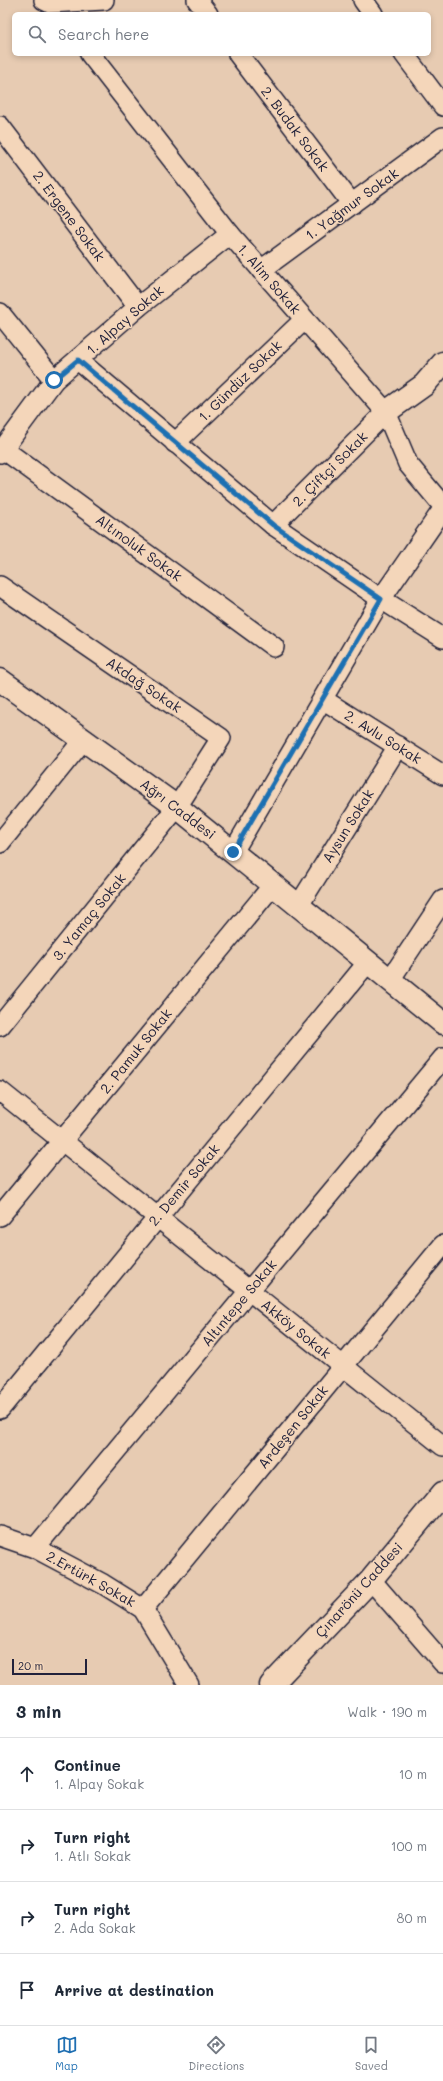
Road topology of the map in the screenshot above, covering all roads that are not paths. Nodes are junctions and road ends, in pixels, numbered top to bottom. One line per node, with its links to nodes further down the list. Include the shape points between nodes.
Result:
1 (104, 0): 4 (street)
2 (197, 0): 5 (street)
3 (363, 0): 6 (street)
4 (51, 6)
5 (206, 12)
6 (372, 12)
7 (92, 56): 14 (street, 1. Alim Sokak)
8 (240, 56): 13 (street, 2. Budak Sokak)
9 (406, 56): 10 (street)
10 (443, 106)
11 (0, 126): 16 (street, 2. Ergene Sokak)
12 (443, 138): 13 (street, 1. Yağmur Sokak)
13 (352, 204): 15 (street, 1. Yağmur Sokak)
14 (230, 234): 15 (street, 1. Alim Sokak); 16 (street, 1. Alpay Sokak)
15 (261, 270): 18 (street, 1. Alim Sokak)
16 (138, 307): 19 (street, 1. Alpay Sokak)
17 (0, 313): 21 (street)
18 (304, 320): 22 (street, 1. Alim Sokak); 23 (street, 1. Gündüz Sokak)
19 (78, 360): 21 (street, 1. Alpay Sokak); 23 (street)
20 (443, 363): 22 (street, via 424,385)
21 (54, 380): 24 (street, 1. Alpay Sokak)
22 (386, 412): 25 (street, 1. Alim Sokak, via 408,464); 27 (street, 2. Çiftçi Sokak)
23 (175, 443): 27 (street)
24 (2, 451): 31 (street, Altınoluk Sokak)
25 (443, 506)
26 (443, 509): 29 (street)
27 (273, 525): 29 (street)
28 (0, 586): 37 (street, Akdağ Sokak, via 221,738)
29 (381, 599): 30 (street); 33 (street)
30 (443, 638)
31 (274, 648)
32 (0, 680): 34 (street, Ağrı Caddesi)
33 (324, 700): 35 (street, 2. Avlu Sokak); 39 (street)
34 (84, 739): 37 (street, Ağrı Caddesi); 38 (street)
35 (398, 746): 36 (street, 2. Avlu Sokak); 42 (street, Aysun Sokak)
36 (443, 775)
37 (177, 807): 39 (street, Ağrı Caddesi); 46 (street, 3. Yamaç Sokak)
38 (0, 843)
39 (233, 852): 40 (street, Ağrı Caddesi)
40 (273, 885): 42 (street, Ağrı Caddesi); 49 (street, 2. Pamuk Sokak)
41 (443, 900): 44 (street)
42 (299, 905): 43 (street, Ağrı Caddesi)
43 (368, 962): 44 (street, Ağrı Caddesi); 51 (street, 2. Demir Sokak)
44 (390, 980): 45 (street, Ağrı Caddesi)
45 (443, 1023)
46 (0, 1026)
47 (443, 1058): 53 (street, Altıntepe Sokak)
48 (0, 1091): 49 (street, Akköy Sokak)
49 (62, 1141): 50 (street, 2. Pamuk Sokak); 51 (street, Akköy Sokak)
50 (0, 1216)
51 (158, 1217): 53 (street, Akköy Sokak); 55 (street, 2. Demir Sokak)
52 (443, 1245): 54 (street, Ardeşen Sokak)
53 (249, 1291): 54 (street, Akköy Sokak); 59 (street, Altıntepe Sokak)
54 (343, 1366): 56 (street, Akköy Sokak); 61 (street, Ardeşen Sokak)
55 (0, 1408)
56 (443, 1446)
57 (443, 1493): 60 (street, Çınarönü Caddesi)
58 (0, 1536): 59 (street, 2.Ertürk Sokak)
59 (35, 1548): 61 (street, 2.Ertürk Sokak)
60 (372, 1580): 62 (street); 64 (street, Çınarönü Caddesi)
61 (143, 1609): 63 (street, 2.Ertürk Sokak)
62 (443, 1663)
63 (189, 1685)
64 (271, 1685)

